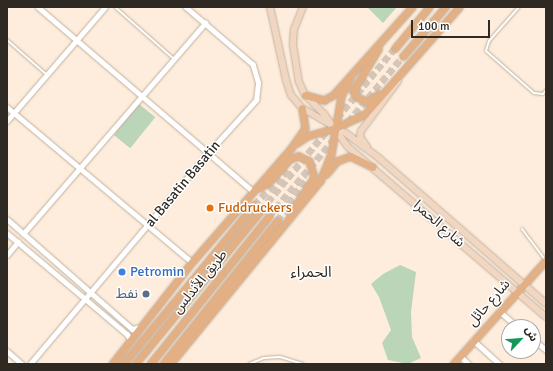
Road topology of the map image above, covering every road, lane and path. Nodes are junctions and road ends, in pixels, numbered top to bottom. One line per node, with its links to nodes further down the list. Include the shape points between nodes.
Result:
1 (38, 7): 13 (street)
2 (105, 7): 13 (street)
3 (115, 7): 18 (lane)
4 (184, 7): 12 (street, al Basatin Basatin)
5 (270, 7): 26 (main road, شارع الحمرا, via 286,80 291,94)
6 (303, 7): 23 (main road, شارع الحمرا, via 294,29 293,44 299,82)
7 (412, 7): 15 (main road)
8 (429, 7): 16 (main road)
9 (445, 7): 17 (main road)
10 (459, 7): 19 (main road)
11 (519, 7): 22 (lane, via 489,41 486,51 534,93 543,94)
12 (205, 23): 18 (street); 31 (street, al Basatin Basatin, via 253,65 258,83 256,100)
13 (76, 39): 20 (street); 24 (street)
14 (7, 40): 20 (lane)
15 (382, 42): 19 (main road, via 373,60 355,84 353,91 361,100 368,102 375,98 393,78); 21 (main road)
16 (395, 48)
17 (403, 56)
18 (174, 59): 24 (street)
19 (415, 60): 29 (main road, via 365,114); 32 (main road, via 361,130 363,142)
20 (46, 74): 27 (street)
21 (350, 78): 23 (main road, via 334,96 324,100); 29 (main road, via 341,96)
22 (546, 90)
23 (305, 95): 29 (main road, شارع الحمرا)
24 (142, 96): 31 (street); 34 (street)
25 (7, 108): 27 (street)
26 (302, 108): 29 (main road, شارع الحمرا); 30 (main road, via 304,128)
27 (13, 113): 28 (street); 34 (street)
28 (7, 121)
29 (334, 128): 30 (main road, via 306,136); 32 (main road, شارع الحمرا, via 347,134); 33 (main road, شارع الحمرا, via 347,146); 35 (main road, via 327,166)
30 (291, 148): 36 (main road)
31 (208, 153): 36 (street); 42 (street, al Basatin Basatin)
32 (380, 159): 51 (main road, شارع الحمرا)
33 (373, 167): 35 (main road, via 357,157 344,157); 51 (main road, شارع الحمرا)
34 (80, 169): 42 (street); 46 (street)
35 (320, 181): 44 (main road)
36 (253, 191): 44 (main road, via 269,182 290,159 298,156 309,161 314,177); 50 (main road)
37 (254, 205): 66 (main road)
38 (261, 210): 67 (main road, طريق الأندلس)
39 (269, 216): 68 (main road, طريق الأندلس)
40 (7, 219): 46 (street)
41 (277, 221): 69 (main road)
42 (147, 226): 50 (street); 52 (street, al Basatin Basatin)
43 (522, 229): 49 (lane)
44 (281, 232): 70 (main road)
45 (7, 233): 47 (street)
46 (24, 234): 52 (street)
47 (18, 242): 48 (street); 53 (street)
48 (7, 255)
49 (546, 261): 51 (main road, شارع حائل)
50 (192, 262): 58 (main road)
51 (520, 287): 54 (main road, شارع الحمرا); 55 (main road, شارع حائل); 56 (main road, شارع الحمرا)
52 (92, 292): 53 (street, al Basatin Basatin); 58 (street, via 132,329)
53 (86, 299): 59 (street); 64 (street, al Basatin Basatin)
54 (546, 304)
55 (499, 311): 57 (street); 60 (main road, شارع حائل)
56 (546, 317)
57 (508, 319)
58 (141, 327): 59 (main road)
59 (131, 340): 65 (main road)
60 (473, 340): 62 (main road, شارع حائل); 75 (street)
61 (7, 351): 63 (street)
62 (460, 356): 73 (main road, شارع حائل); 74 (street)
63 (22, 364)
64 (30, 364)
65 (112, 364)
66 (123, 364)
67 (135, 364)
68 (150, 364)
69 (162, 364)
70 (170, 364)
71 (249, 364): 72 (lane, via 264,358 280,357)
72 (303, 364)
73 (453, 364)
74 (469, 364)
75 (500, 364)

